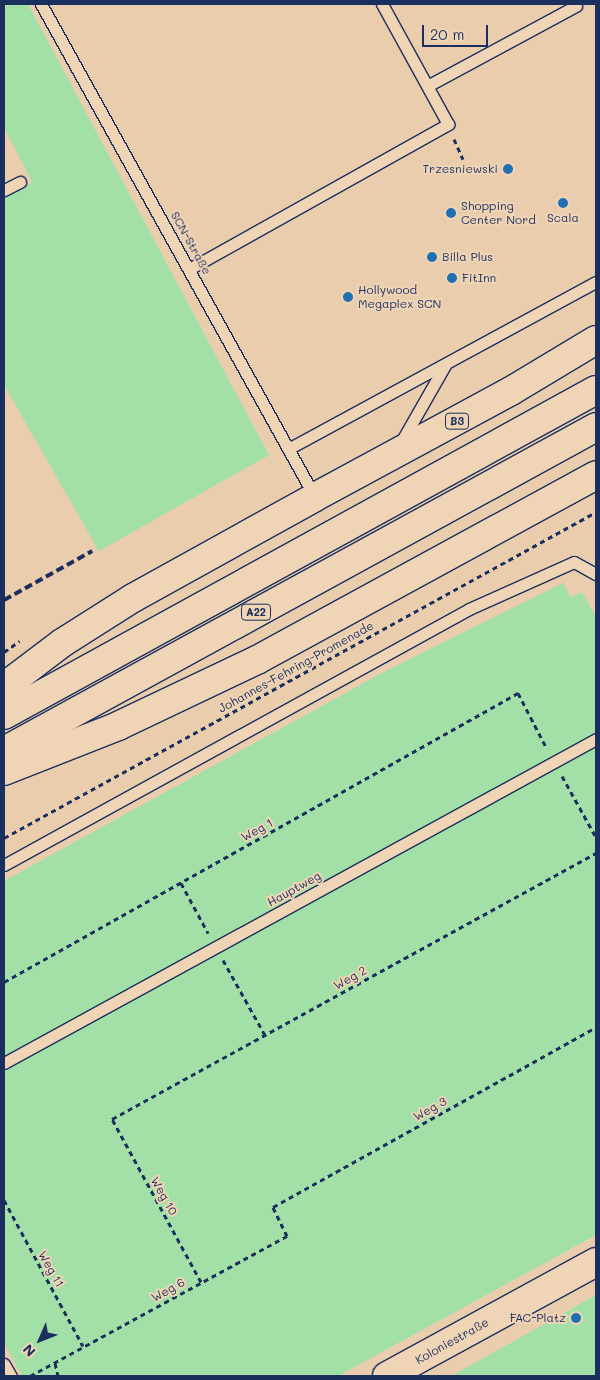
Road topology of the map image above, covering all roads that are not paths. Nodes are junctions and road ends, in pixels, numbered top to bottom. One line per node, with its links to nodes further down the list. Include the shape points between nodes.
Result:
1 (41, 4): 7 (lane, SCN-Straße)
2 (382, 4): 4 (lane)
3 (576, 6): 4 (lane)
4 (429, 85): 7 (lane, via 448,124)
5 (20, 182): 6 (lane)
6 (4, 190)
7 (189, 269): 13 (lane, SCN-Straße)
8 (596, 282): 10 (lane)
9 (596, 340): 14 (main road, B3, via 511,392)
10 (445, 365): 13 (lane); 14 (lane)
11 (596, 390): 19 (main road, A22)
12 (596, 427): 21 (main road, A22)
13 (288, 449): 16 (lane, SCN-Straße)
14 (394, 455): 16 (main road, B3)
15 (596, 475): 22 (main road, via 257,660 118,726)
16 (315, 498): 18 (main road, via 133,598 62,643)
17 (596, 574): 23 (lane, via 574,562 469,609)
18 (4, 687)
19 (4, 715)
20 (596, 739): 24 (lane, Hauptweg)
21 (4, 751)
22 (4, 771)
23 (4, 865)
24 (4, 1062)
25 (596, 1262): 28 (main road, Koloniestraße)
26 (4, 1364): 27 (lane)
27 (11, 1376)
28 (387, 1376)

